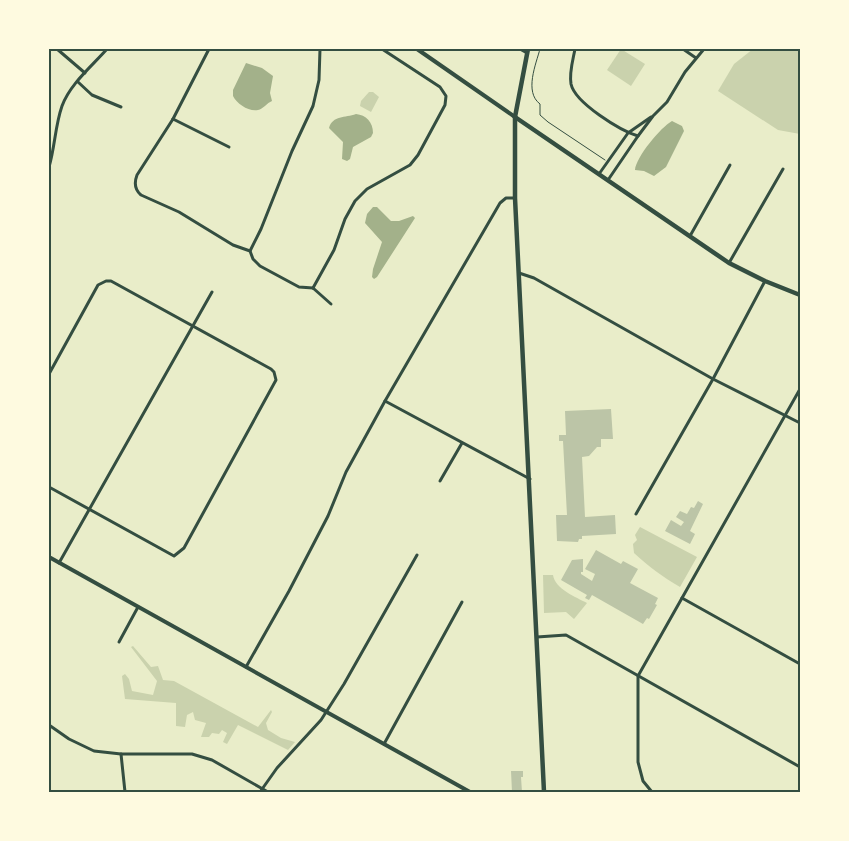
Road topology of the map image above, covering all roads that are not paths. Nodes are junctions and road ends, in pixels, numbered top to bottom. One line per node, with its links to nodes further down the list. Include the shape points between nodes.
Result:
1 (57, 49): 13 (street)
2 (107, 49): 13 (street)
3 (208, 49): 18 (street)
4 (320, 49): 31 (street, via 320,80 313,106)
5 (382, 49): 35 (street, via 440,87 446,99 444,108 410,165 367,189 355,201)
6 (417, 49): 17 (street)
7 (520, 49): 11 (street)
8 (575, 49): 19 (street, via 570,77 577,95)
9 (683, 49): 12 (street)
10 (704, 49): 12 (street)
11 (527, 51): 17 (main road)
12 (696, 58): 16 (street, via 673,94)
13 (85, 74): 14 (street)
14 (78, 82): 15 (street, via 92,95); 22 (street, via 62,106)
15 (120, 107)
16 (653, 116): 19 (street); 20 (street)
17 (515, 117): 27 (main road); 29 (main road)
18 (173, 119): 23 (street); 31 (street, via 137,175 137,191 233,245)
19 (628, 133): 20 (street); 27 (street)
20 (638, 136): 28 (street)
21 (49, 138): 22 (street)
22 (54, 139): 25 (street)
23 (229, 147)
24 (730, 164): 30 (street)
25 (49, 166)
26 (783, 169): 32 (street)
27 (599, 174): 28 (main road)
28 (608, 180): 30 (main road)
29 (515, 198): 33 (main road); 43 (street, via 506,198 500,203)
30 (690, 236): 32 (main road)
31 (250, 251): 35 (street, via 260,266 299,287)
32 (729, 263): 34 (main road)
33 (519, 273): 41 (street, via 534,278); 47 (main road)
34 (765, 281): 37 (main road); 41 (street)
35 (313, 288): 38 (street)
36 (212, 292): 39 (street)
37 (800, 295)
38 (330, 304)
39 (192, 326): 40 (street, via 106,281 98,285); 50 (street); 50 (street, via 271,369 276,383 184,548 174,556)
40 (49, 374)
41 (713, 379): 44 (street); 51 (street)
42 (800, 388): 44 (street)
43 (384, 401): 46 (street); 61 (street, via 346,472 328,516)
44 (786, 415): 45 (street); 55 (street)
45 (800, 423)
46 (462, 443): 47 (street); 48 (street)
47 (530, 480): 58 (main road)
48 (440, 481)
49 (49, 487): 50 (street)
50 (88, 509): 54 (street)
51 (636, 514)
52 (417, 555): 63 (street)
53 (49, 557): 54 (street)
54 (59, 562): 57 (street)
55 (682, 598): 60 (street); 62 (street)
56 (462, 602): 65 (street)
57 (138, 607): 59 (street); 61 (street)
58 (537, 637): 62 (street, via 566,636); 72 (main road)
59 (119, 642)
60 (800, 664)
61 (246, 667): 63 (street)
62 (638, 676): 67 (street); 73 (street, via 638,762 643,782)
63 (326, 712): 65 (street); 68 (street)
64 (49, 725): 66 (street, via 94,751)
65 (384, 744): 71 (street)
66 (121, 754): 68 (street, via 192,754 212,760); 69 (street)
67 (800, 767)
68 (261, 791): 70 (street)
69 (125, 792)
70 (268, 792)
71 (470, 792)
72 (544, 792)
73 (652, 792)

